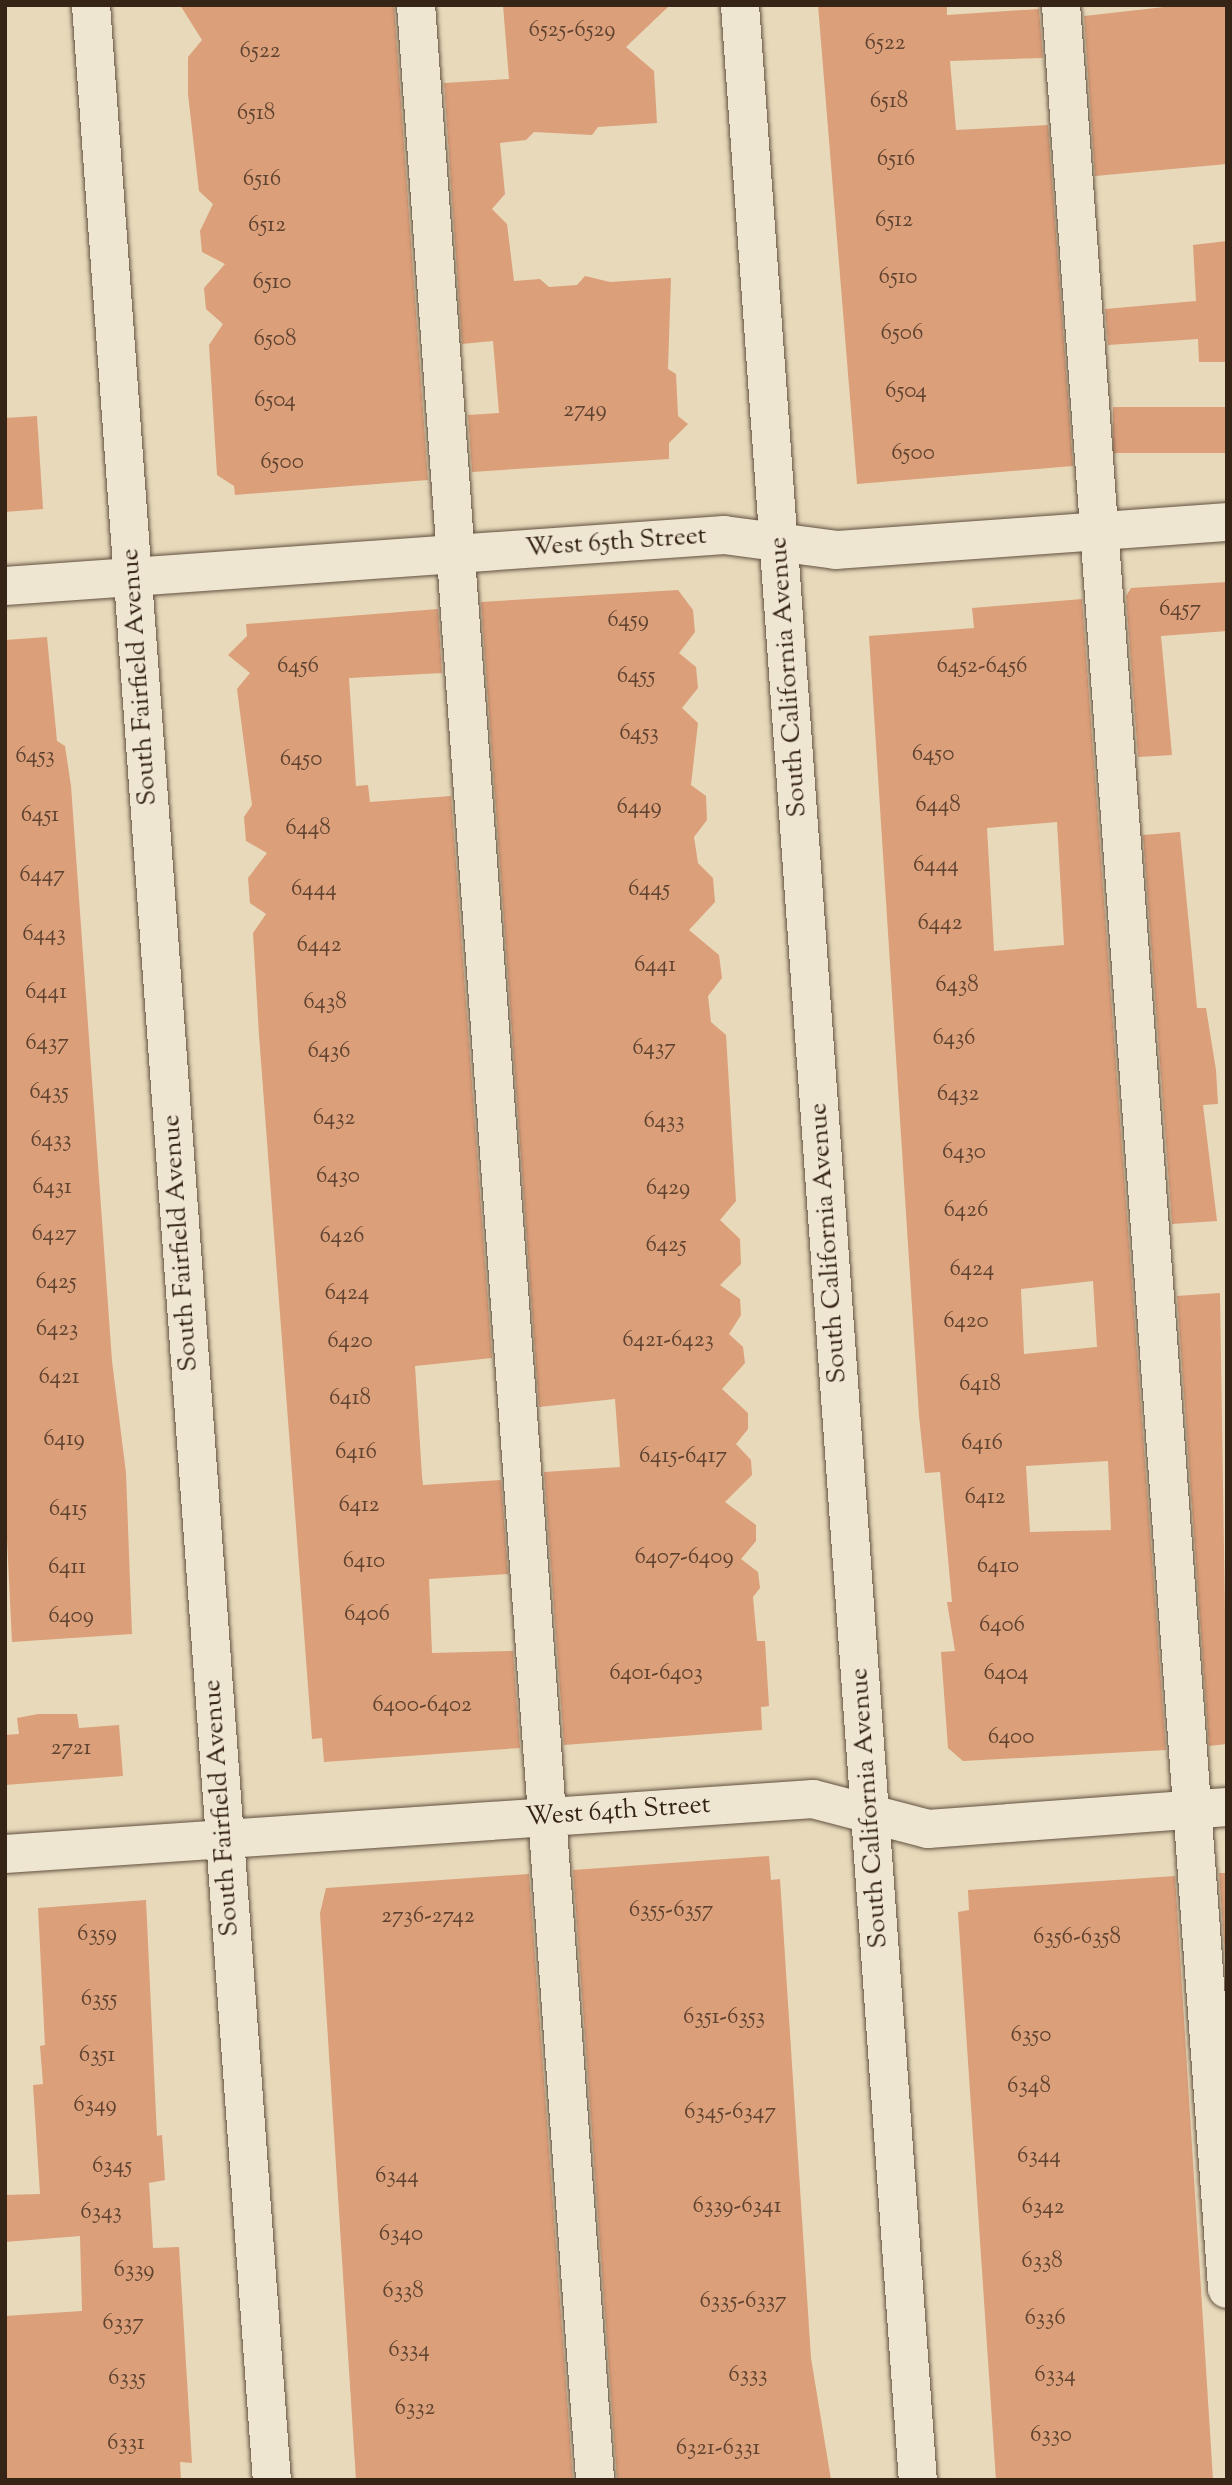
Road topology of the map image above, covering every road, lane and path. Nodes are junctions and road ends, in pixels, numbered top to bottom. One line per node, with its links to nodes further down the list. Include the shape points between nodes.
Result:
1 (91, 5): 9 (street, South Fairfield Avenue)
2 (416, 5): 8 (street)
3 (740, 5): 7 (street, South California Avenue)
4 (1061, 5): 6 (street)
5 (1227, 522): 6 (street, West 65th Street)
6 (1100, 531): 7 (street, West 65th Street, via 836,550); 11 (street)
7 (779, 542): 8 (street, West 65th Street, via 724,535); 12 (street, South California Avenue)
8 (456, 555): 9 (street, West 65th Street); 13 (street)
9 (132, 577): 10 (street, West 65th Street); 14 (street, South Fairfield Avenue)
10 (5, 586)
11 (1210, 1809): 12 (street, West 64th Street, via 928,1829); 16 (street)
12 (870, 1813): 13 (street, West 64th Street, via 813,1799); 19 (street, South California Avenue)
13 (547, 1817): 14 (street, West 64th Street); 18 (street)
14 (225, 1839): 15 (street, West 64th Street); 17 (street, South Fairfield Avenue)
15 (5, 1854)
16 (1227, 2289)
17 (272, 2480)
18 (595, 2480)
19 (918, 2480)

